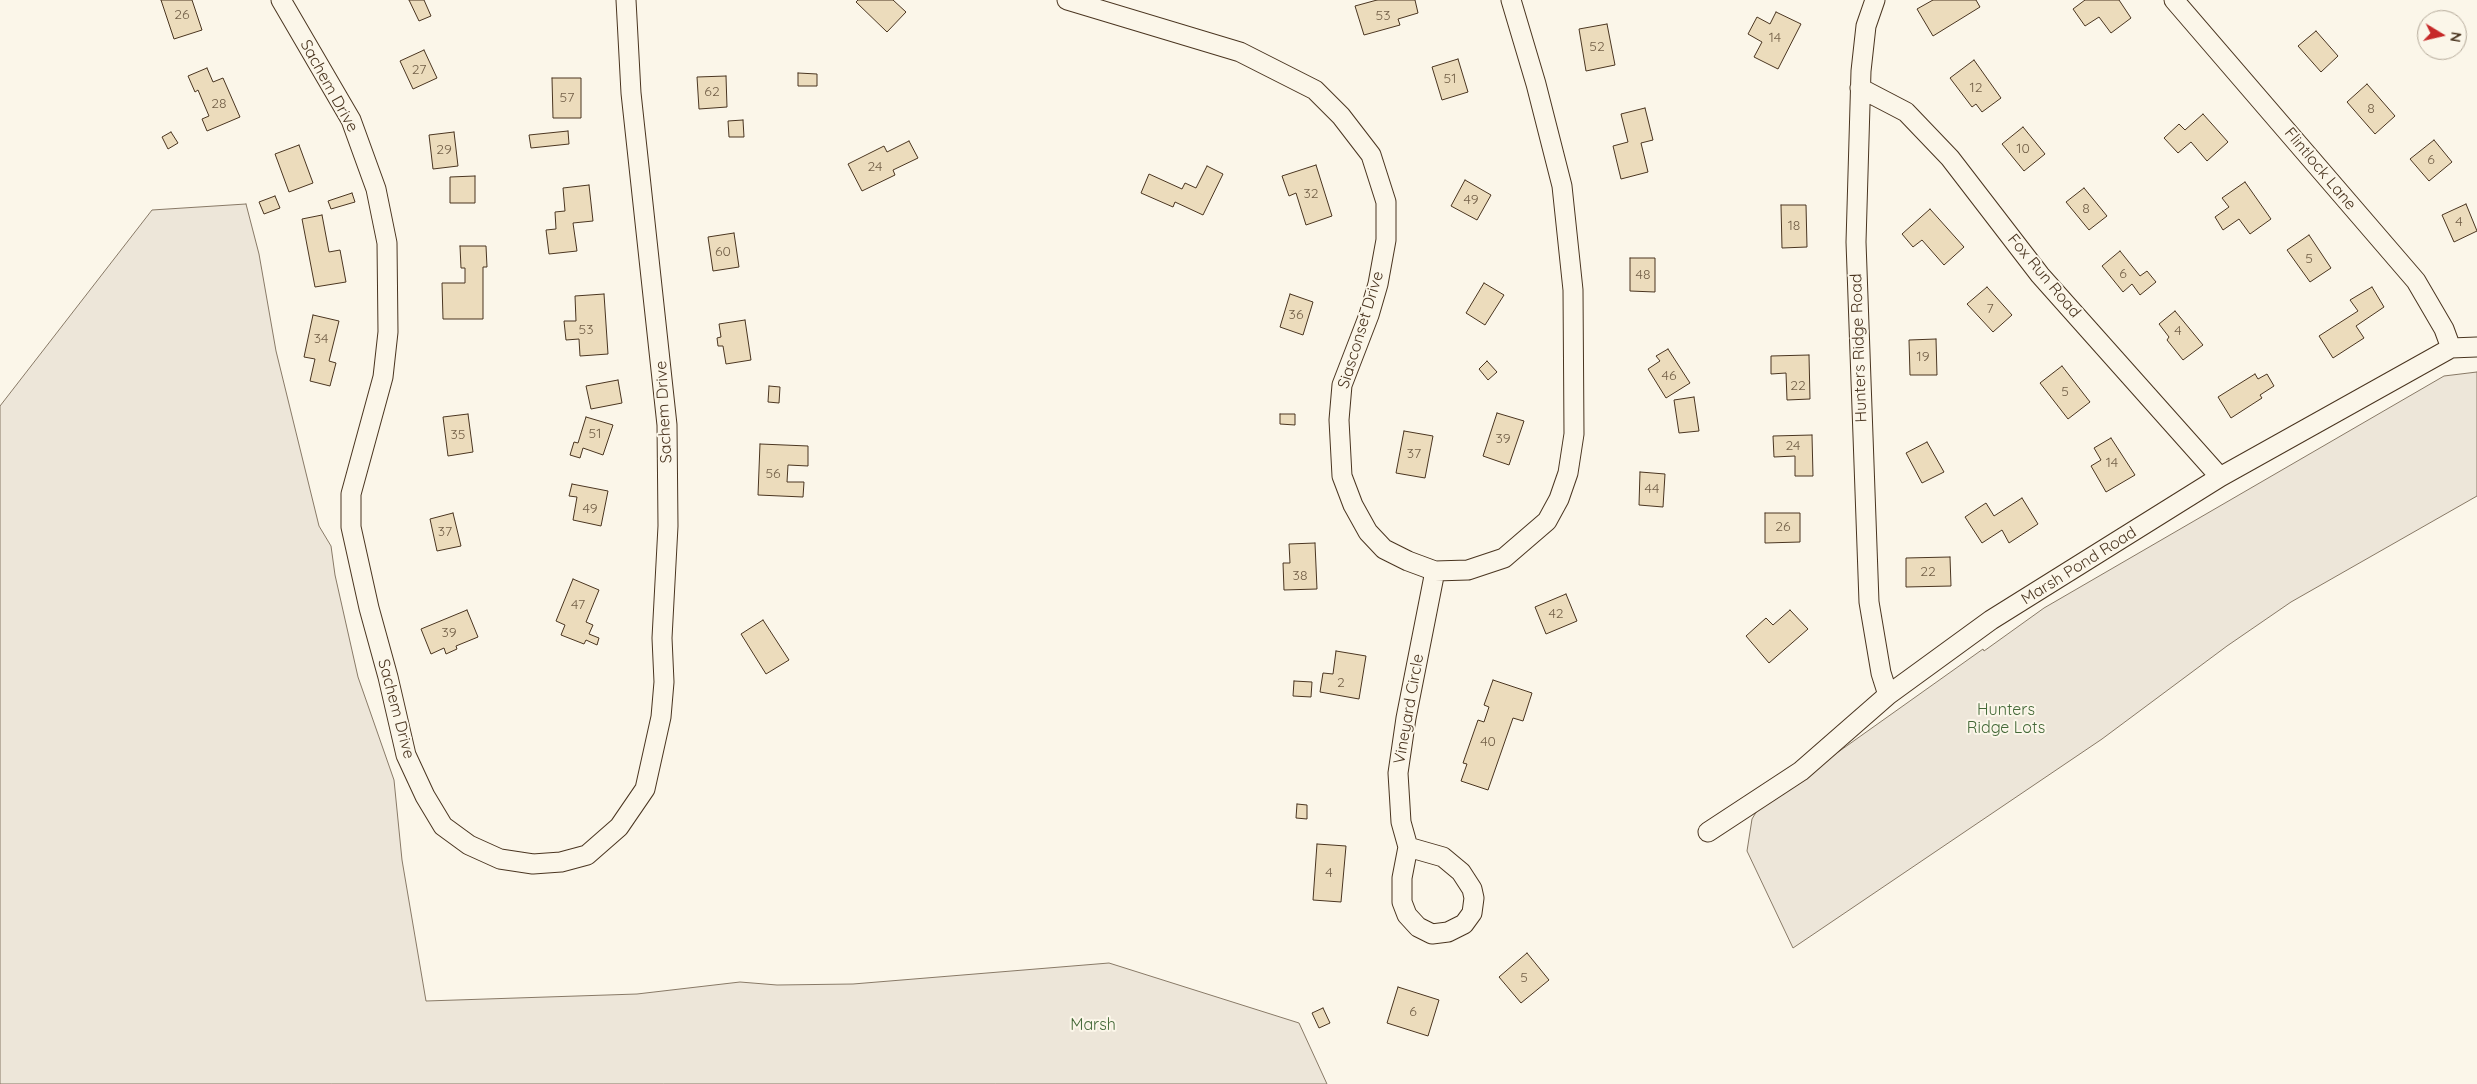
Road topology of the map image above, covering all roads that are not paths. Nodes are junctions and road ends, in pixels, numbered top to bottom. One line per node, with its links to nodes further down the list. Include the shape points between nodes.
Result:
1 (281, 0): 2 (street, Sachem Drive, via 351,120 376,189 388,243 388,332 383,377 351,494 351,527 406,755 443,826 469,845 500,859 533,864 561,862 588,855 619,828 646,789 664,682 662,638 668,526 667,426 631,93)
2 (626, 0)
3 (1067, 0): 11 (street, Siasconset Drive, via 1240,52 1315,90 1341,116 1371,156 1386,202 1386,240 1372,308 1342,385 1339,420 1342,476 1353,506 1368,532 1384,549)
4 (1511, 0): 11 (street, Siasconset Drive, via 1562,186 1573,290 1574,434 1568,473 1547,521 1504,558 1468,570)
5 (1875, 0): 7 (street, Hunters Ridge Road, via 1866,26)
6 (2174, 0): 9 (street, Flintlock Lane, via 2416,281 2444,329)
7 (1860, 88): 10 (street, Fox Run Road, via 1906,112 1950,158 2040,274); 12 (street, Hunters Ridge Road, via 1856,242 1868,602 1880,673)
8 (2477, 347): 9 (street, Marsh Pond Road)
9 (2451, 348): 10 (street, Marsh Pond Road)
10 (2220, 477): 12 (street, Marsh Pond Road, via 1991,620)
11 (1435, 571): 14 (street, Vineyard Circle, via 1398,773 1401,822)
12 (1888, 695): 13 (street, Marsh Pond Road, via 1801,771)
13 (1708, 832)
14 (1408, 847): 14 (street, Vineyard Circle, via 1443,857 1462,872 1474,898 1472,913 1464,924 1448,932 1432,934 1418,927 1407,915 1402,902 1402,878)

